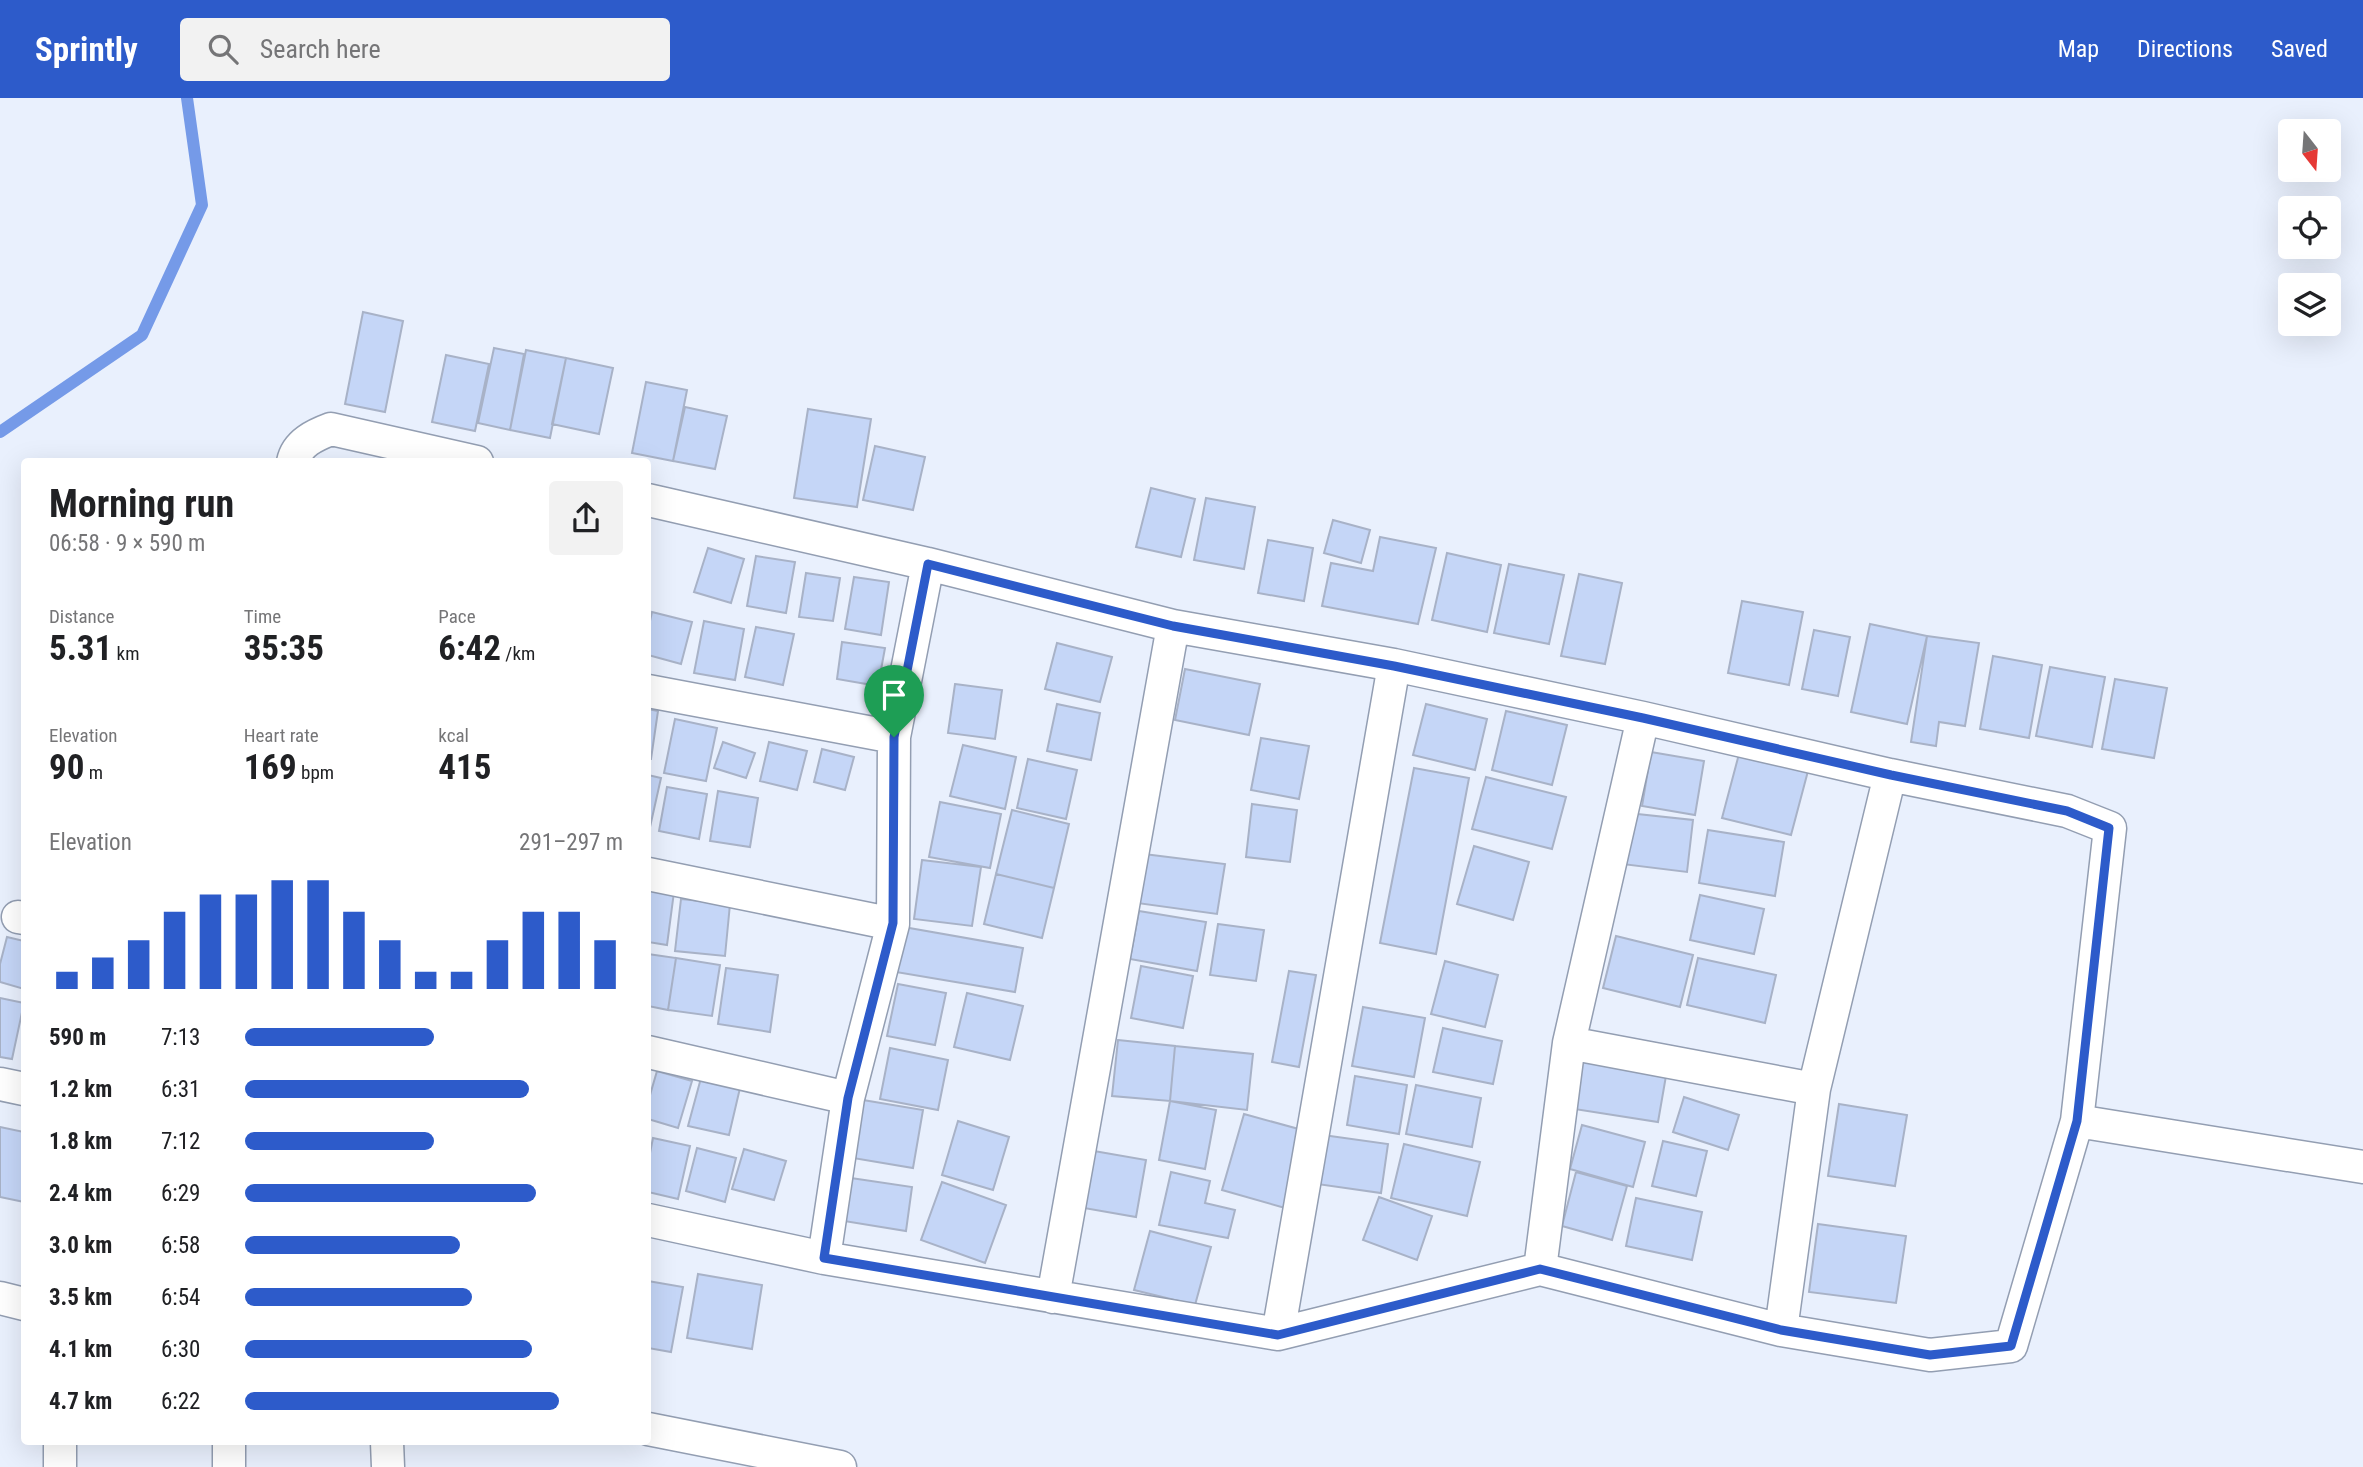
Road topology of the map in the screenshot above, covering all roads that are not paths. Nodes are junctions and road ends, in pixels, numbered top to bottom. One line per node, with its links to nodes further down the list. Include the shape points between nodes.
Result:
1 (294, 458): 2 (street, via 310,438 331,429)
2 (459, 458)
3 (651, 501): 4 (street)
4 (928, 564): 5 (street); 9 (street)
5 (1173, 626): 6 (street); 24 (street)
6 (1394, 666): 8 (street); 28 (street)
7 (651, 692): 9 (street)
8 (1643, 718): 10 (street); 13 (street)
9 (894, 737): 12 (street)
10 (1891, 775): 17 (street); 19 (street, via 2067,811 2109,828)
11 (651, 875): 12 (street)
12 (893, 923): 18 (street)
13 (1569, 1043): 17 (street); 23 (street)
14 (651, 1053): 18 (street)
15 (0, 1084): 16 (street)
16 (21, 1088)
17 (1814, 1089): 27 (street)
18 (848, 1098): 22 (street)
19 (2077, 1121): 20 (street); 27 (street, via 2011,1346 1930,1355)
20 (2363, 1167)
21 (651, 1221): 22 (street)
22 (824, 1258): 24 (street)
23 (1540, 1269): 27 (street); 28 (street)
24 (1054, 1297): 28 (street)
25 (0, 1298): 26 (street)
26 (21, 1303)
27 (1781, 1330)
28 (1278, 1335)
29 (651, 1430): 36 (street)
30 (60, 1445): 33 (street)
31 (229, 1445): 34 (street)
32 (387, 1445): 35 (street)
33 (60, 1467)
34 (229, 1467)
35 (388, 1467)
36 (840, 1467)

